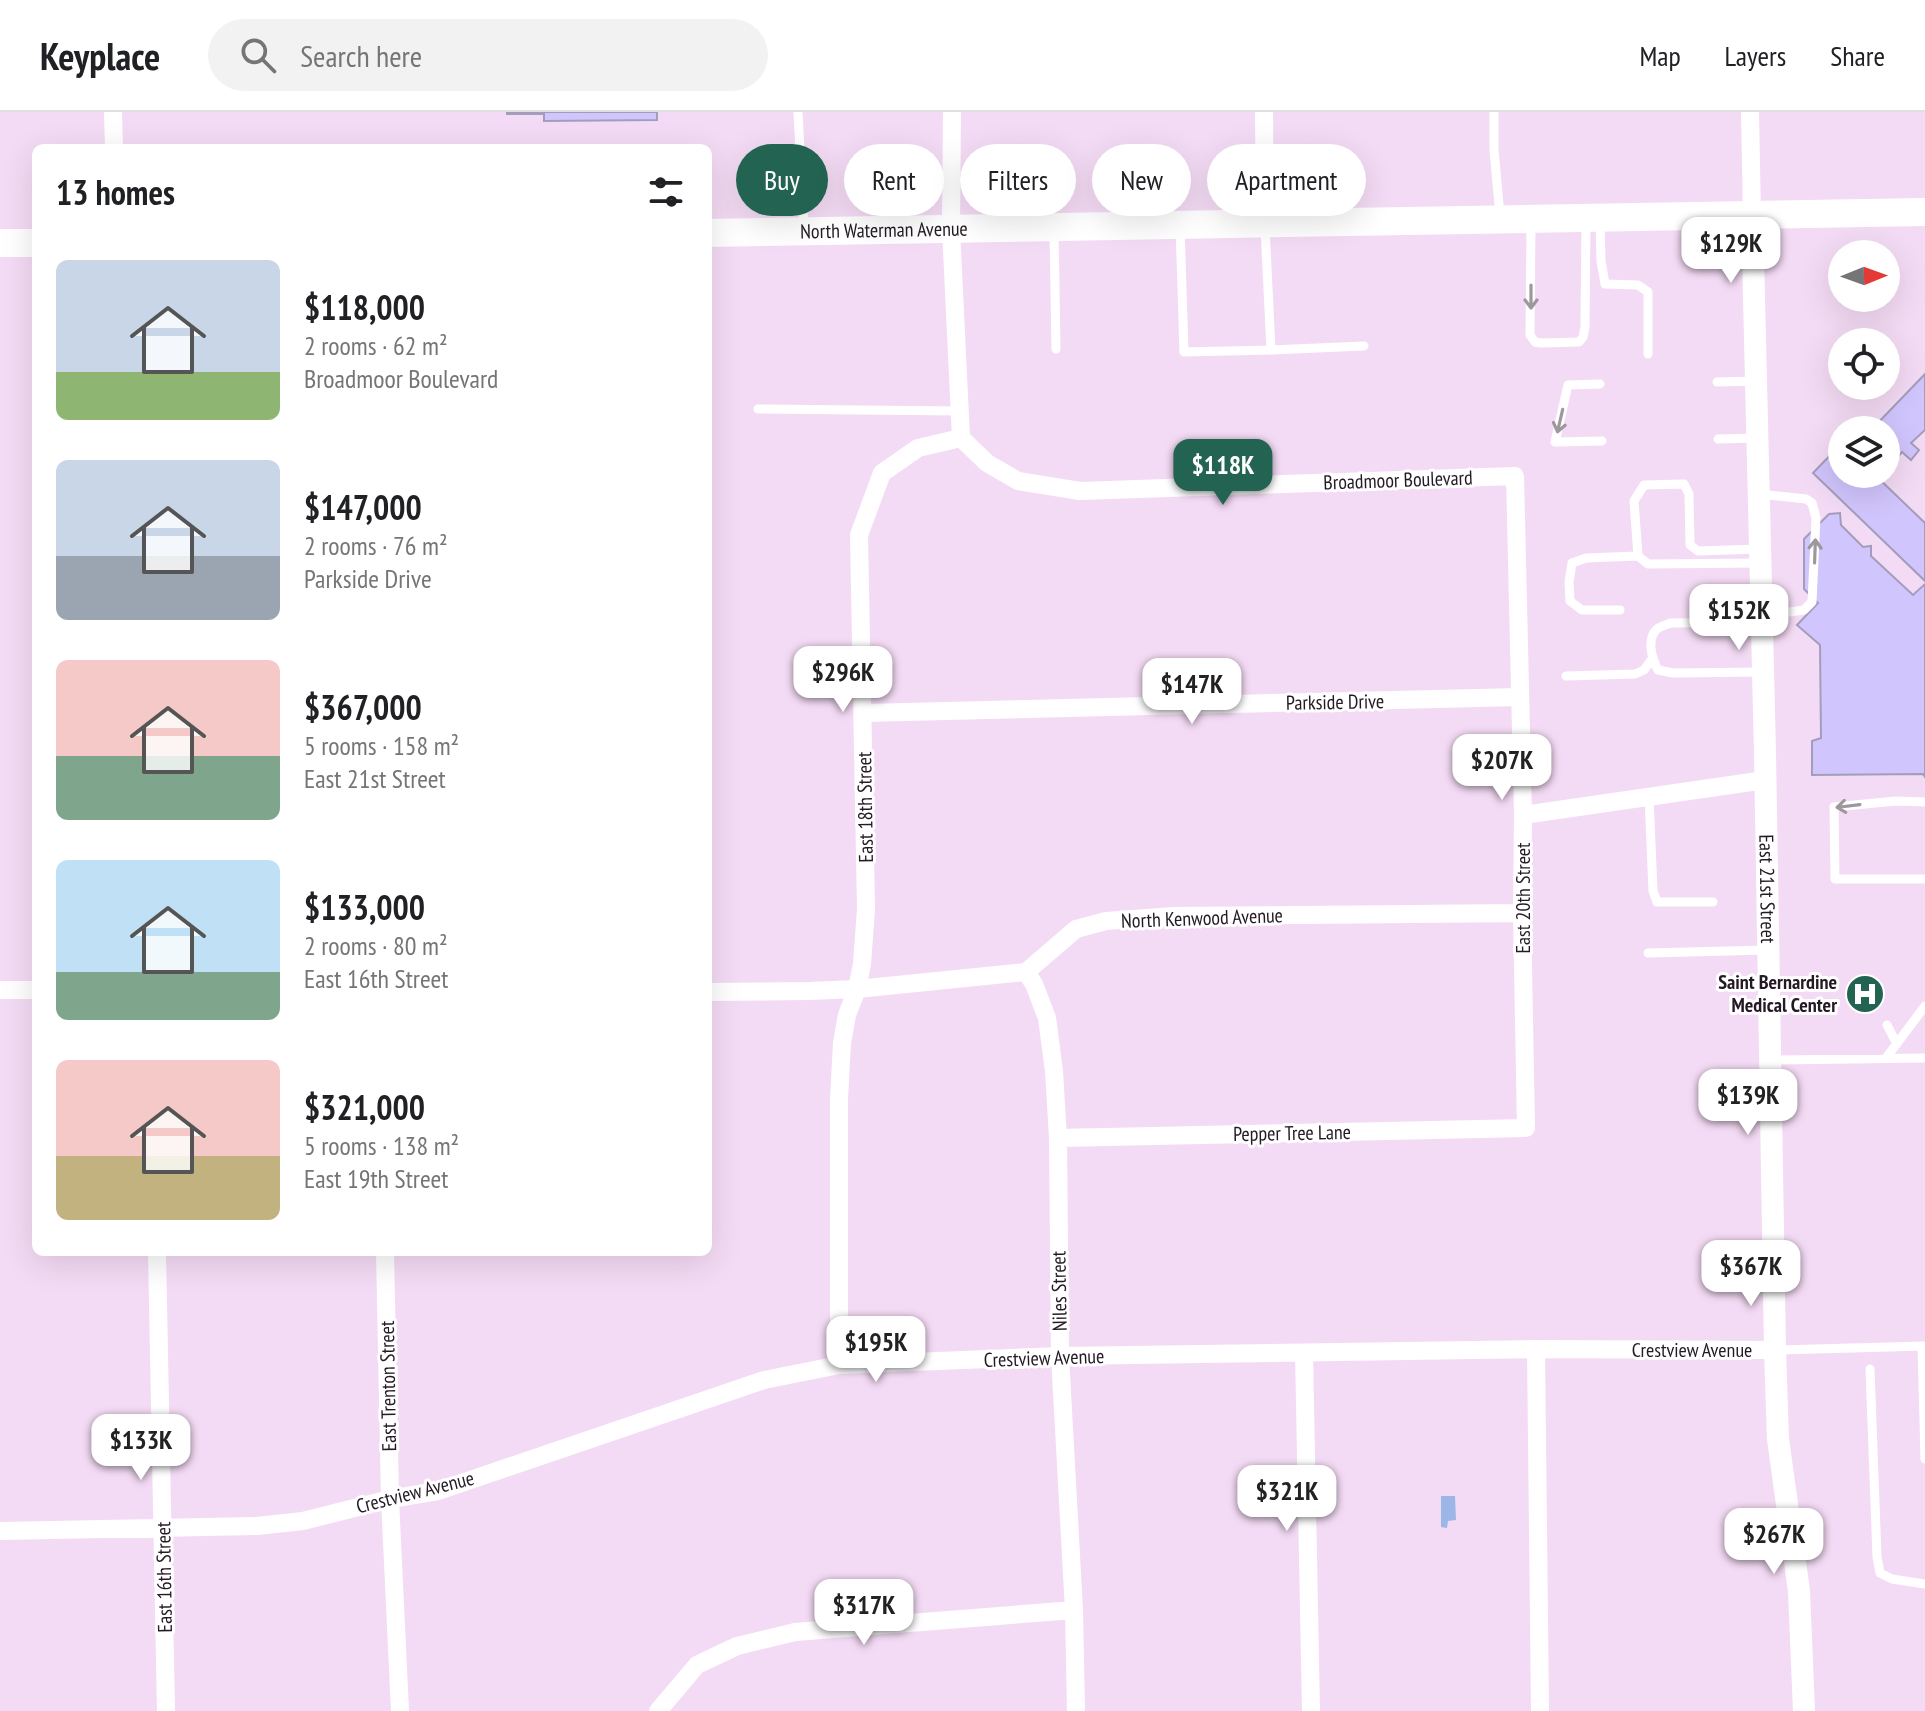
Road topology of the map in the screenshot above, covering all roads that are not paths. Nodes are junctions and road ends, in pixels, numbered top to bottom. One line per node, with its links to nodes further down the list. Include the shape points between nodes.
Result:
1 (113, 112): 7 (street)
2 (798, 112): 17 (lane)
3 (952, 112): 16 (street)
4 (1264, 112): 13 (street)
5 (1494, 112): 12 (lane)
6 (1750, 112): 9 (street, East 21st Street)
7 (114, 144)
8 (1925, 212): 9 (main road, North Waterman Avenue)
9 (1752, 215): 10 (main road, North Waterman Avenue); 25 (street, East 21st Street)
10 (1593, 218): 11 (main road, North Waterman Avenue); 11 (lane, one-way to 10, via 1530,335 1541,343 1579,342 1583,337); 24 (lane, via 1605,284 1638,285 1648,292)
11 (1531, 219): 12 (main road, North Waterman Avenue)
12 (1500, 220): 13 (main road, North Waterman Avenue)
13 (1265, 224): 14 (main road, North Waterman Avenue); 23 (lane)
14 (1180, 225): 15 (main road, North Waterman Avenue); 23 (lane, via 1184,352)
15 (1054, 227): 16 (main road, North Waterman Avenue); 22 (lane)
16 (951, 229): 17 (main road, North Waterman Avenue); 29 (street)
17 (804, 232): 18 (main road, North Waterman Avenue)
18 (712, 233)
19 (0, 243): 20 (main road)
20 (32, 243)
21 (1364, 346): 23 (lane)
22 (1056, 349)
23 (1271, 350)
24 (1648, 354)
25 (1756, 381): 26 (lane); 31 (street, East 21st Street)
26 (1717, 382)
27 (1600, 384): 33 (lane, one-way to 33, via 1568,385 1555,442)
28 (758, 409): 29 (lane)
29 (959, 411): 30 (street)
30 (961, 438): 34 (street, Broadmoor Boulevard, via 987,463 1018,481 1080,491); 44 (street, East 18th Street, via 918,448 882,473 859,535)
31 (1757, 438): 32 (lane); 35 (street, East 21st Street)
32 (1718, 439)
33 (1602, 441)
34 (1515, 476): 43 (street, East 20th Street)
35 (1759, 494): 37 (street, East 21st Street); 39 (lane, one-way to 35, via 1804,610 1814,599 1816,518 1806,499)
36 (1638, 556): 37 (lane, via 1648,564); 37 (lane, via 1634,501 1644,485 1684,484 1690,545 1698,551); 38 (lane, via 1572,563 1570,601 1582,610)
37 (1760, 556): 39 (street, East 21st Street)
38 (1620, 610)
39 (1761, 619): 40 (lane, via 1671,623 1651,637); 41 (street, East 21st Street)
40 (1652, 659): 41 (lane, via 1658,670 1673,673); 42 (lane, via 1635,674)
41 (1763, 672): 45 (street, East 21st Street)
42 (1566, 676)
43 (1519, 697): 44 (street, Parkside Drive); 48 (street, East 20th Street)
44 (864, 713): 55 (street, East 18th Street, via 866,909)
45 (1765, 780): 46 (street); 52 (street, East 21st Street)
46 (1649, 797): 48 (street); 50 (lane, via 1657,902)
47 (1925, 802): 49 (lane, one-way to 49, via 1834,807 1835,879)
48 (1523, 815): 51 (street, East 20th Street)
49 (1925, 879)
50 (1713, 902)
51 (1522, 913): 54 (street, North Kenwood Avenue, via 1106,921 1076,929); 65 (street, East 20th Street)
52 (1768, 950): 53 (lane); 64 (street, East 21st Street)
53 (1648, 953)
54 (1026, 972): 55 (street); 66 (street, Niles Street, via 1047,1018)
55 (857, 989): 58 (street); 74 (street, East 18th Street, via 842,1043 839,1099)
56 (0, 990): 57 (street)
57 (32, 990)
58 (712, 992)
59 (1925, 1006): 61 (lane)
60 (1887, 1025): 61 (lane)
61 (1897, 1044): 62 (lane)
62 (1886, 1058): 63 (lane); 64 (lane)
63 (1925, 1058)
64 (1770, 1060): 71 (street, East 21st Street)
65 (1526, 1128): 66 (street, Pepper Tree Lane)
66 (1058, 1138): 73 (street, Niles Street)
67 (157, 1256): 78 (street, East 16th Street)
68 (385, 1256): 77 (street, East Trenton Street)
69 (1924, 1346): 71 (lane); 76 (lane)
70 (1536, 1349): 71 (street, Crestview Avenue); 72 (street, Crestview Avenue); 87 (street)
71 (1775, 1350): 88 (street, East 21st Street, via 1778,1439 1799,1591)
72 (1304, 1353): 73 (street, Crestview Avenue); 86 (street)
73 (1060, 1356): 74 (street, Crestview Avenue); 81 (street, Niles Street)
74 (839, 1365): 77 (street, Crestview Avenue, via 764,1380 438,1491)
75 (1870, 1369): 80 (lane, via 1880,1573)
76 (1925, 1459)
77 (390, 1499): 78 (street, Crestview Avenue, via 303,1521); 83 (street, East Trenton Street)
78 (163, 1528): 79 (street, Crestview Avenue); 82 (street, East 16th Street)
79 (0, 1531)
80 (1925, 1584)
81 (1074, 1610): 84 (street, via 795,1632 737,1646 697,1665); 85 (street, Niles Street)
82 (166, 1711)
83 (400, 1711)
84 (658, 1711)
85 (1076, 1711)
86 (1311, 1711)
87 (1540, 1711)
88 (1804, 1711)

